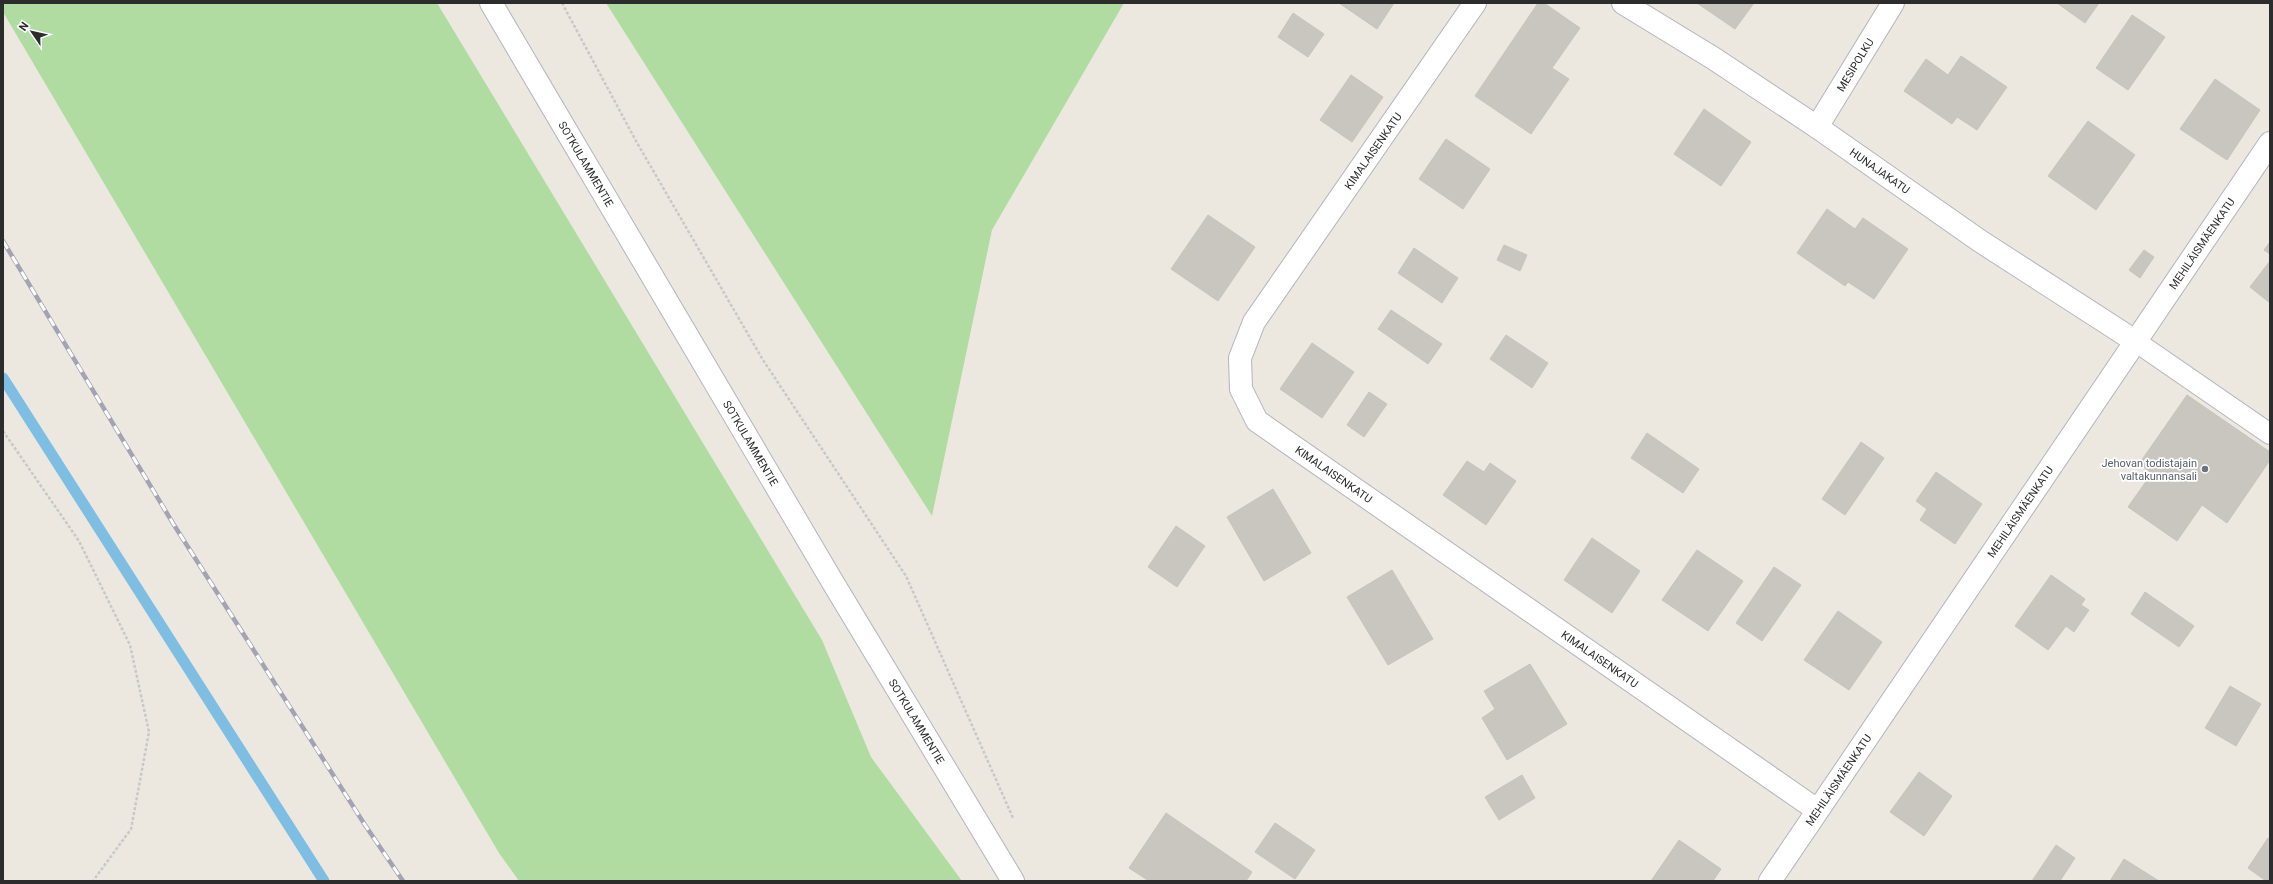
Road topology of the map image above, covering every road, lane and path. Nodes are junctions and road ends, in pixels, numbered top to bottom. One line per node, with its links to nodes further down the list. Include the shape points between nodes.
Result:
1 (491, 3): 14 (street, SOTKULAMMENTIE, via 832,582)
2 (562, 3): 12 (path, via 636,141 763,360 906,576)
3 (1475, 3): 11 (street, KIMALAISENKATU, via 1254,322 1240,358 1240,389 1257,421)
4 (1623, 3): 6 (street, HUNAJAKATU, via 1713,58)
5 (1893, 3): 6 (street, MESIPOLKU)
6 (1816, 127): 8 (street, HUNAJAKATU, via 1980,241)
7 (2270, 143): 8 (street, MEHILÄISMÄENKATU)
8 (2135, 341): 10 (lane); 11 (street, MEHILÄISMÄENKATU)
9 (3, 431): 13 (path, via 79,541 130,645 149,732 131,829)
10 (2270, 434)
11 (1817, 810): 15 (street, MEHILÄISMÄENKATU)
12 (1015, 824)
13 (93, 881)
14 (1013, 881)
15 (1770, 881)

